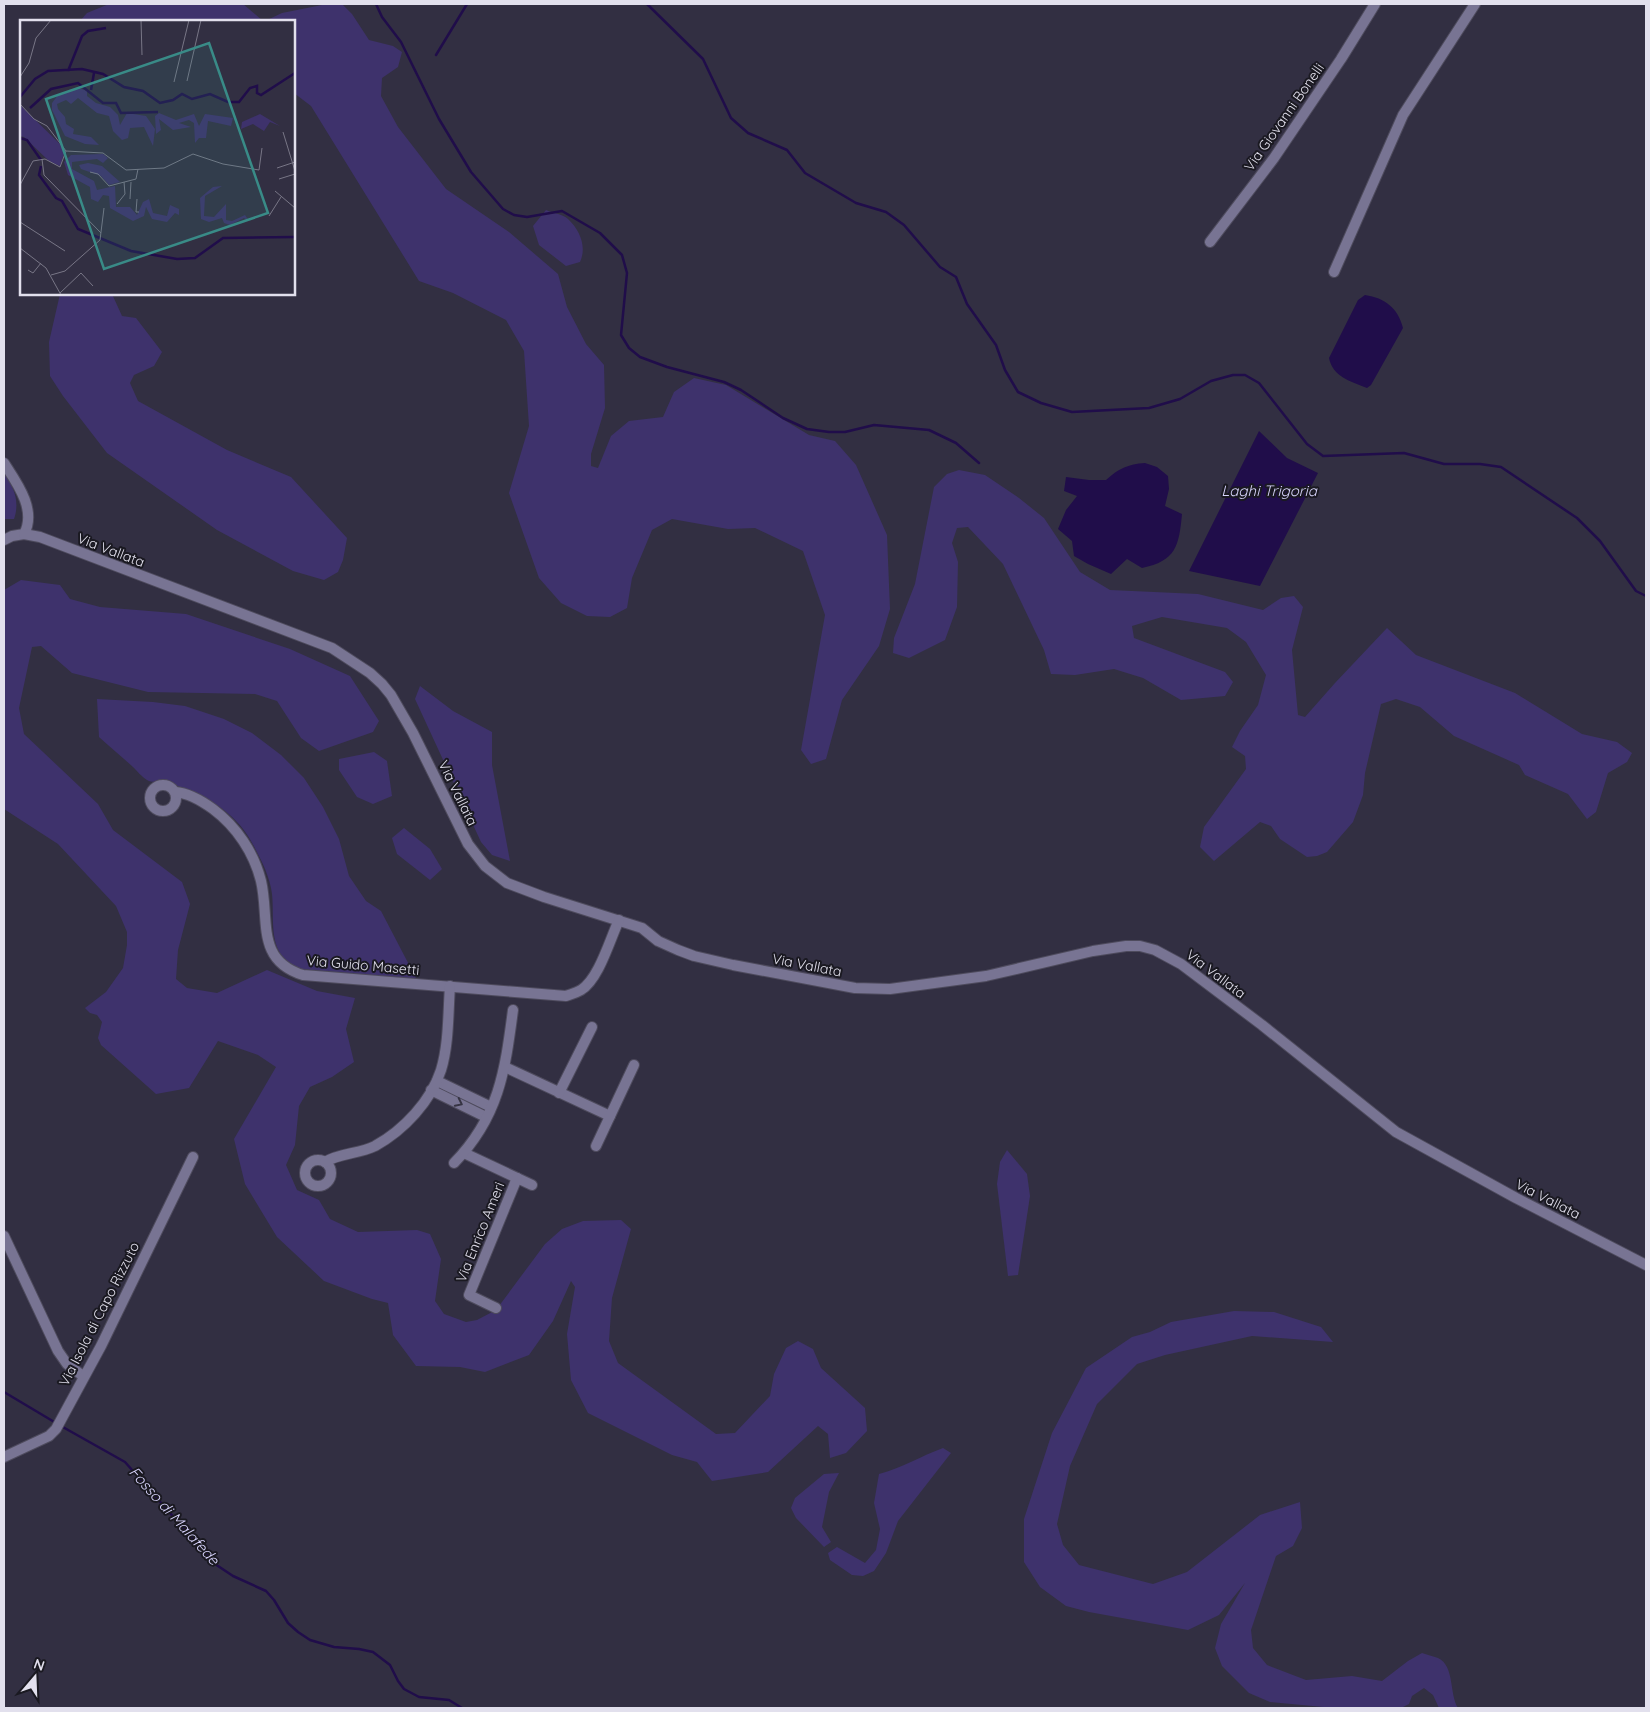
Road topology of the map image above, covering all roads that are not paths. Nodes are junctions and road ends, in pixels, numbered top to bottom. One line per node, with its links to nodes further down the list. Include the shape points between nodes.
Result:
1 (1376, 4): 3 (street, Via Giovanni Bonelli, via 1274,158)
2 (1475, 4): 4 (street, via 1403,115)
3 (1210, 242)
4 (1334, 272)
5 (4, 463): 6 (street, via 18,484 27,507 28,521)
6 (24, 534): 7 (street); 9 (street, Via Vallata, via 40,537 332,648 353,661 391,695 468,844 485,866 507,883)
7 (4, 540)
8 (175, 792): 10 (street, Via Guido Masetti, via 191,796 215,811 246,846 261,881 267,941 286,967 310,976)
9 (619, 920): 10 (street, Via Guido Masetti, via 596,972 589,983 574,994 566,996); 28 (street, Via Vallata, via 642,928 671,948 709,960 872,989 986,976 1101,950 1133,946 1155,950 1181,964 1396,1132)
10 (450, 986): 15 (street, via 444,1056)
11 (513, 1010): 14 (street)
12 (592, 1027): 16 (street)
13 (634, 1065): 18 (street)
14 (505, 1067): 16 (street); 17 (street)
15 (434, 1085): 17 (street); 19 (street, one-way to 19); 23 (street, via 410,1118 382,1141 366,1150)
16 (560, 1093): 18 (street)
17 (491, 1106): 19 (street)
18 (610, 1116): 20 (street)
19 (486, 1117): 21 (street)
20 (596, 1146)
21 (464, 1153): 24 (street); 25 (street)
22 (193, 1158): 30 (street, Via Isola di Capo Rizzuto, via 101,1346)
23 (325, 1162)
24 (454, 1163)
25 (517, 1178): 26 (street); 29 (street, Via Enrico Ameri, via 469,1296)
26 (532, 1185)
27 (4, 1236): 30 (street, via 58,1351 67,1364)
28 (1646, 1265)
29 (496, 1308)
30 (83, 1376): 31 (street, Via Isola di Capo Rizzuto, via 56,1429 49,1436)
31 (4, 1457)

